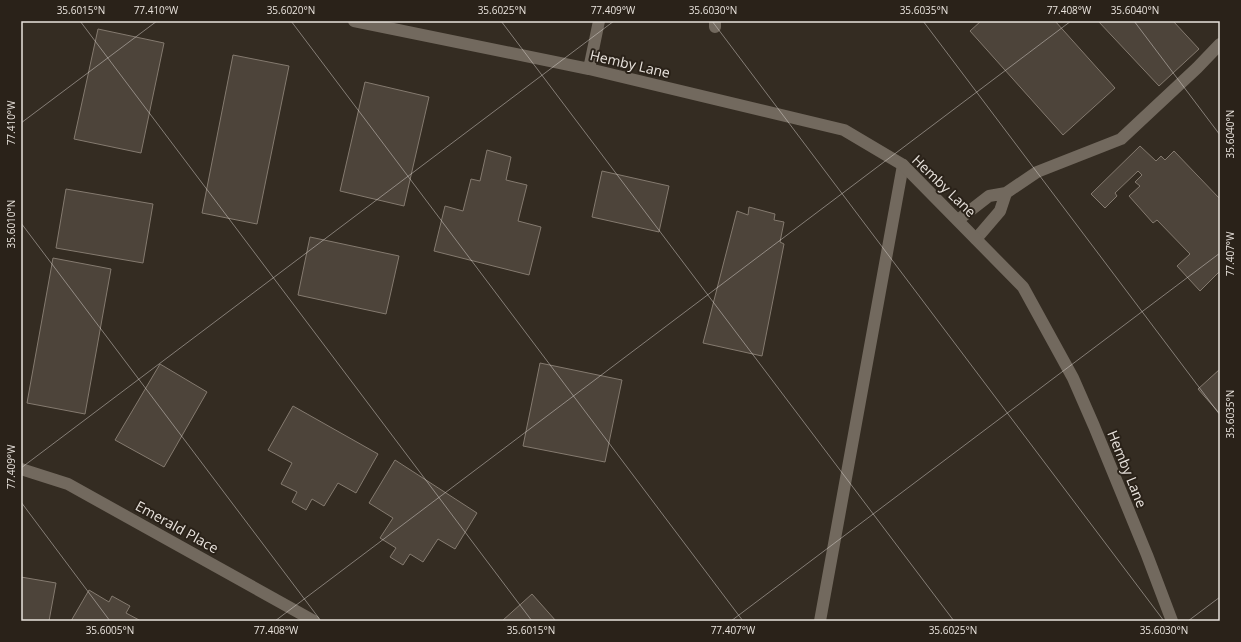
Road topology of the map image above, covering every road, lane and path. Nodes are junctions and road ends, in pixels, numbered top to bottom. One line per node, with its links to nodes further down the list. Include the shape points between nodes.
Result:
1 (354, 21): 4 (street, Hemby Lane)
2 (600, 21): 4 (street)
3 (1220, 44): 6 (street, via 1121,139 1037,172)
4 (589, 69): 5 (street, Hemby Lane, via 844,130)
5 (903, 165): 7 (street, Hemby Lane); 11 (street)
6 (1006, 193): 7 (street, via 989,196); 8 (street, via 1000,211)
7 (958, 220): 8 (street, Hemby Lane)
8 (976, 239): 12 (street, Hemby Lane, via 1023,287 1073,378)
9 (21, 469): 10 (street, Emerald Place, via 68,484)
10 (314, 621)
11 (820, 621)
12 (1172, 621)

